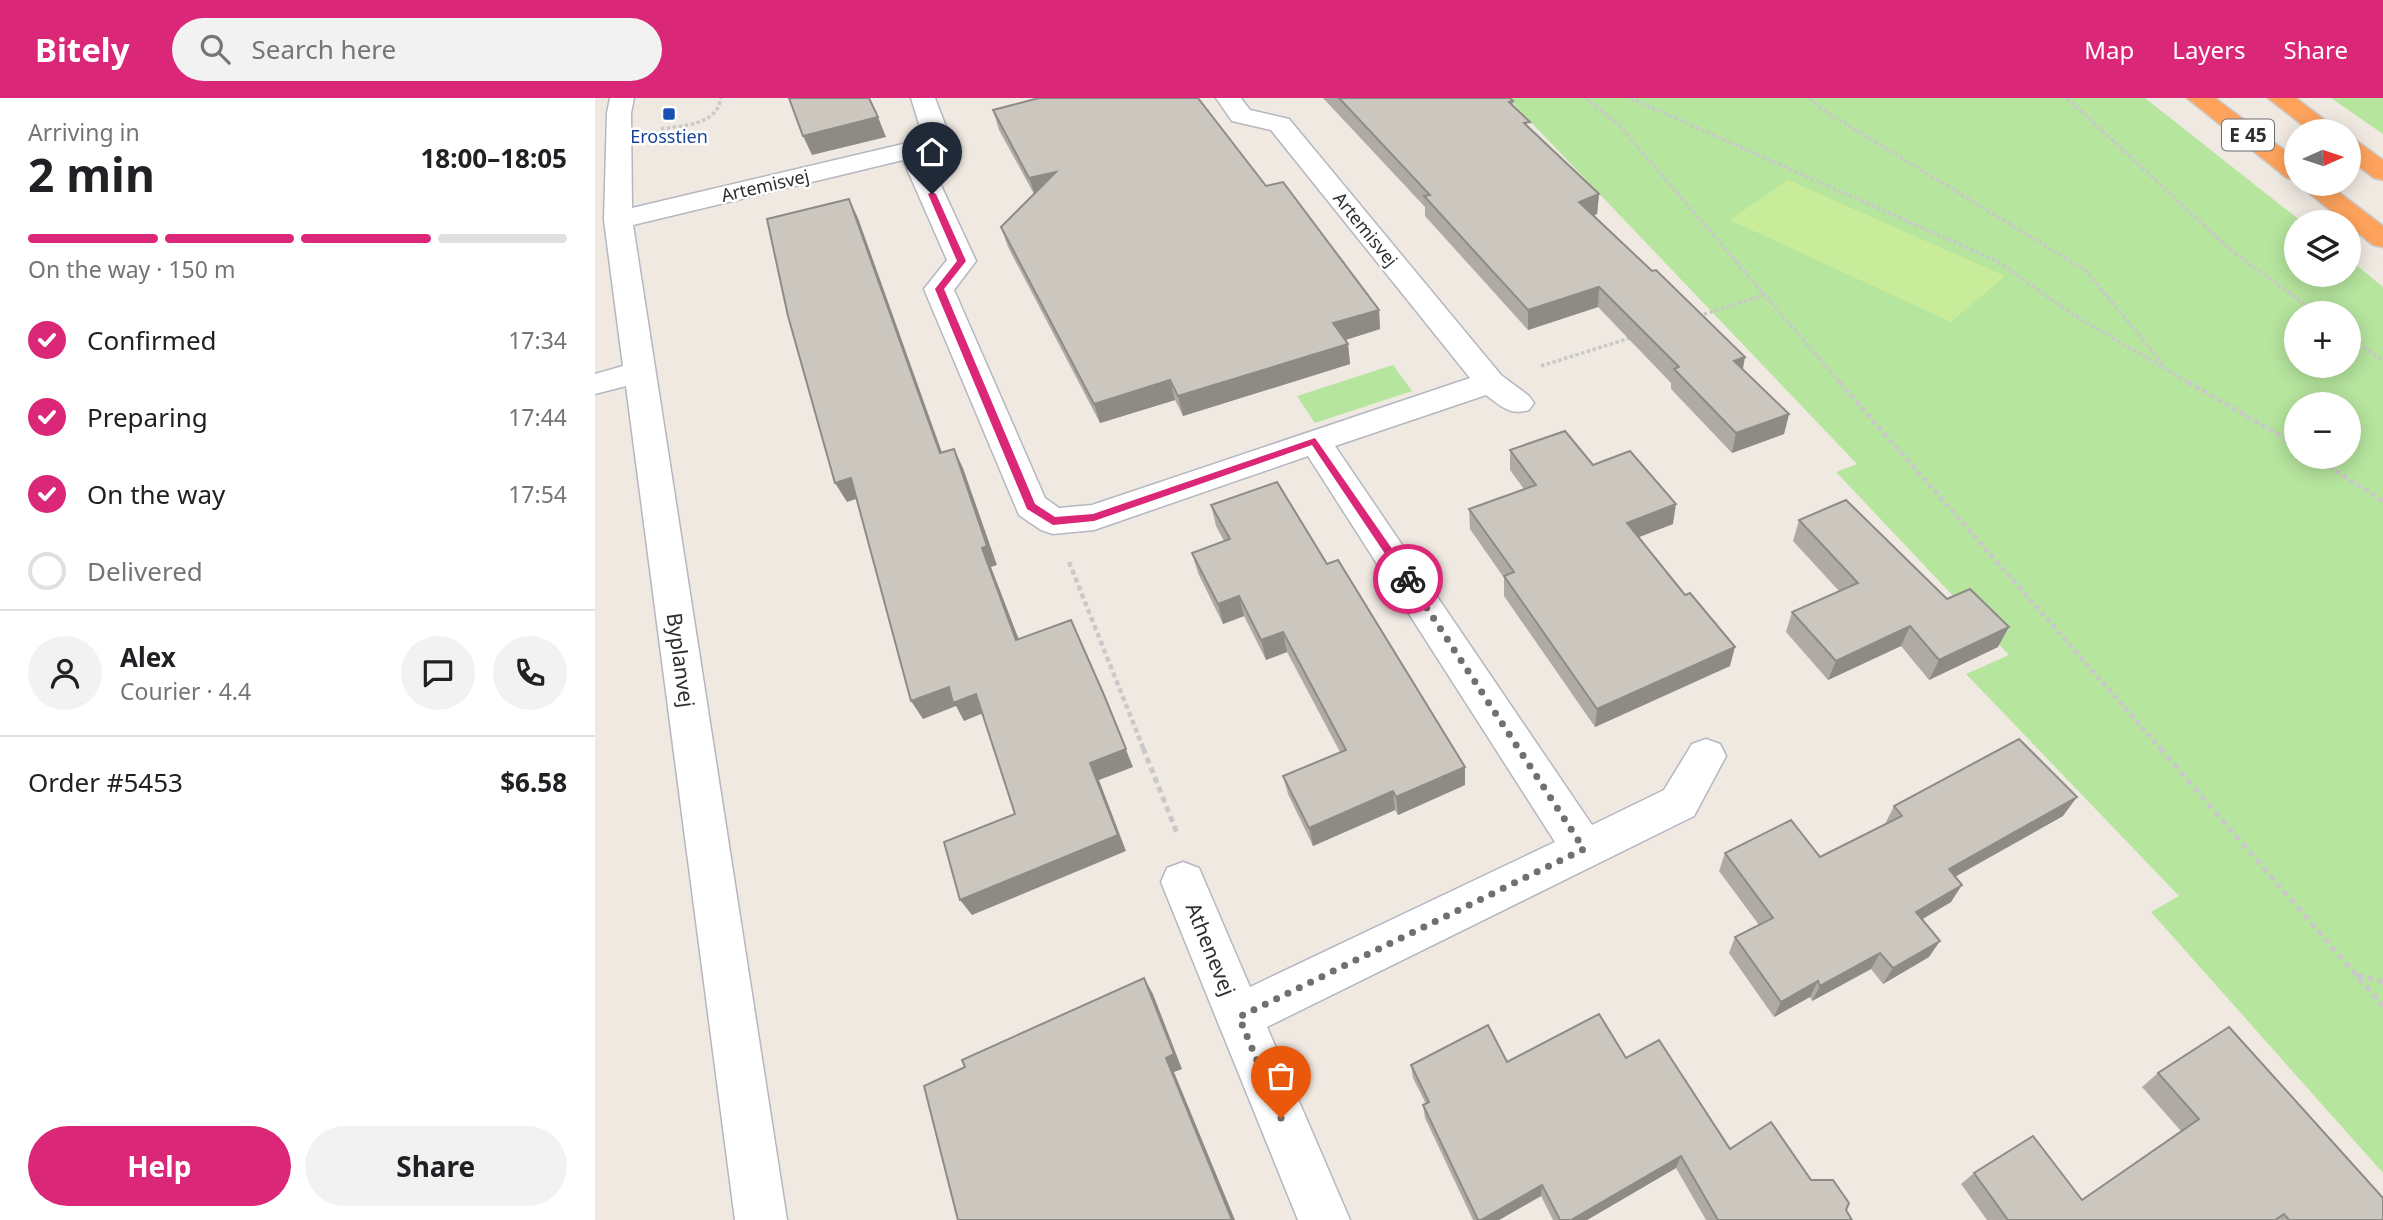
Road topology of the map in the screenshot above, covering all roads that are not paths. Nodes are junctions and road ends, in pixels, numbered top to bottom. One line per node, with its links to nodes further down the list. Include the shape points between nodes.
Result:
1 (622, 98): 12 (street, Byplanvej)
2 (923, 98): 7 (street, via 933,127 930,140)
3 (1228, 98): 15 (street, Artemisvej, via 1241,116 1280,124)
4 (2199, 98): 9 (highway, E 45)
5 (2280, 98): 6 (highway, E 45)
6 (2309, 119)
7 (912, 150): 12 (street, Artemisvej); 18 (street, via 962,261 939,289 1031,506 1053,521 1094,517)
8 (2361, 156): 10 (highway)
9 (2284, 163)
10 (2383, 172)
11 (2327, 196): 13 (highway)
12 (618, 220): 14 (street, Byplanvej)
13 (2383, 239)
14 (639, 372): 16 (street); 23 (street, Byplanvej)
15 (1490, 382): 17 (street, Artemisvej); 18 (street)
16 (595, 384)
17 (1518, 403)
18 (1315, 441): 20 (street)
19 (1706, 756): 20 (street, Athenevej, via 1679,803)
20 (1584, 849): 22 (street, Athenevej)
21 (1183, 882): 22 (street, Athenevej)
22 (1239, 1017): 24 (street, Athenevej)
23 (761, 1220)
24 (1324, 1220)

